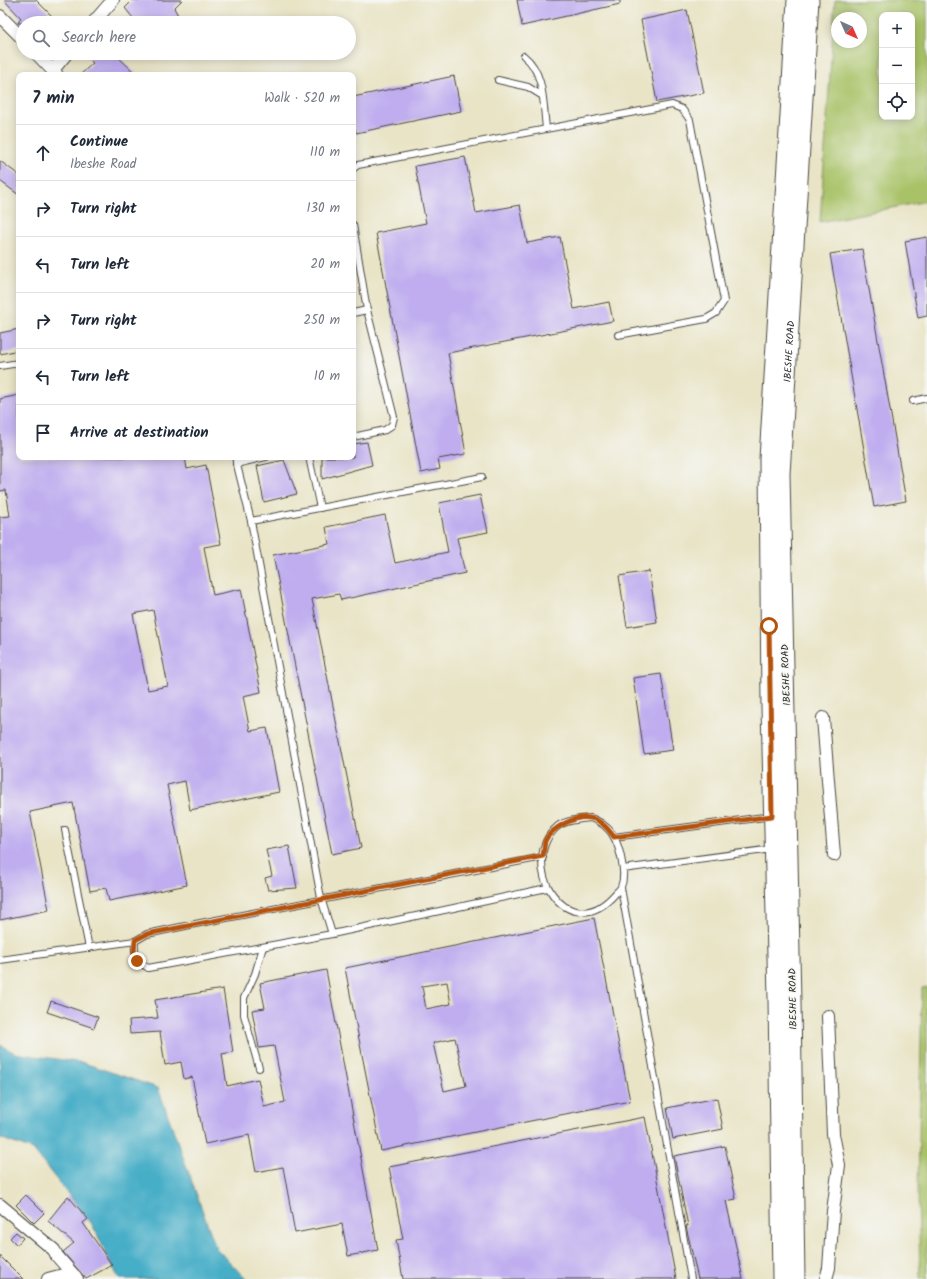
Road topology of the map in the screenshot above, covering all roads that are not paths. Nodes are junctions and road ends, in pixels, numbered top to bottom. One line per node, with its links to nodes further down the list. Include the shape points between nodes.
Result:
1 (113, 0): 5 (street)
2 (796, 0): 30 (main road, IBESHE ROAD, via 768,460)
3 (810, 0): 52 (main road, IBESHE ROAD, via 781,474)
4 (0, 16): 6 (street)
5 (99, 16)
6 (16, 32)
7 (524, 56): 12 (lane, via 533,63 540,80)
8 (43, 60): 10 (street)
9 (63, 60): 10 (street)
10 (55, 72)
11 (498, 80): 12 (lane, via 528,87)
12 (541, 95): 13 (lane)
13 (546, 128): 14 (lane); 18 (lane, via 672,104 682,109 690,120 724,301 716,313 706,318)
14 (356, 167)
15 (356, 242): 16 (lane)
16 (368, 310): 17 (lane); 23 (lane, via 394,417 392,425 385,430)
17 (356, 312)
18 (618, 335)
19 (16, 363): 20 (lane)
20 (0, 366)
21 (927, 398): 22 (lane)
22 (913, 401)
23 (356, 436)
24 (236, 460): 28 (lane)
25 (310, 460): 27 (lane)
26 (482, 477): 27 (lane)
27 (320, 508): 28 (lane)
28 (251, 521): 39 (lane)
29 (823, 718): 34 (street)
30 (772, 816): 32 (lane); 33 (main road, IBESHE ROAD)
31 (65, 830): 43 (lane)
32 (614, 837): 35 (lane, via 607,827 591,818 578,819 559,825 546,840); 36 (lane)
33 (772, 849): 36 (lane); 51 (main road, IBESHE ROAD)
34 (834, 855)
35 (543, 856): 37 (lane); 39 (lane)
36 (623, 869): 38 (lane)
37 (547, 888): 38 (lane, via 566,909 580,912 592,910 608,902); 40 (lane)
38 (621, 888): 50 (lane)
39 (321, 898): 40 (lane); 41 (lane, via 147,934)
40 (332, 934): 42 (lane)
41 (135, 940): 42 (lane, via 134,953 137,961 148,968); 43 (lane)
42 (263, 947): 46 (lane, via 244,998 244,1015)
43 (89, 948): 44 (lane)
44 (0, 960)
45 (828, 1016): 53 (street, via 834,1134 839,1165)
46 (259, 1068)
47 (0, 1205): 48 (street, via 54,1250)
48 (76, 1278): 49 (street, via 63,1275)
49 (48, 1279)
50 (691, 1279)
51 (782, 1279)
52 (796, 1279)
53 (826, 1279)

